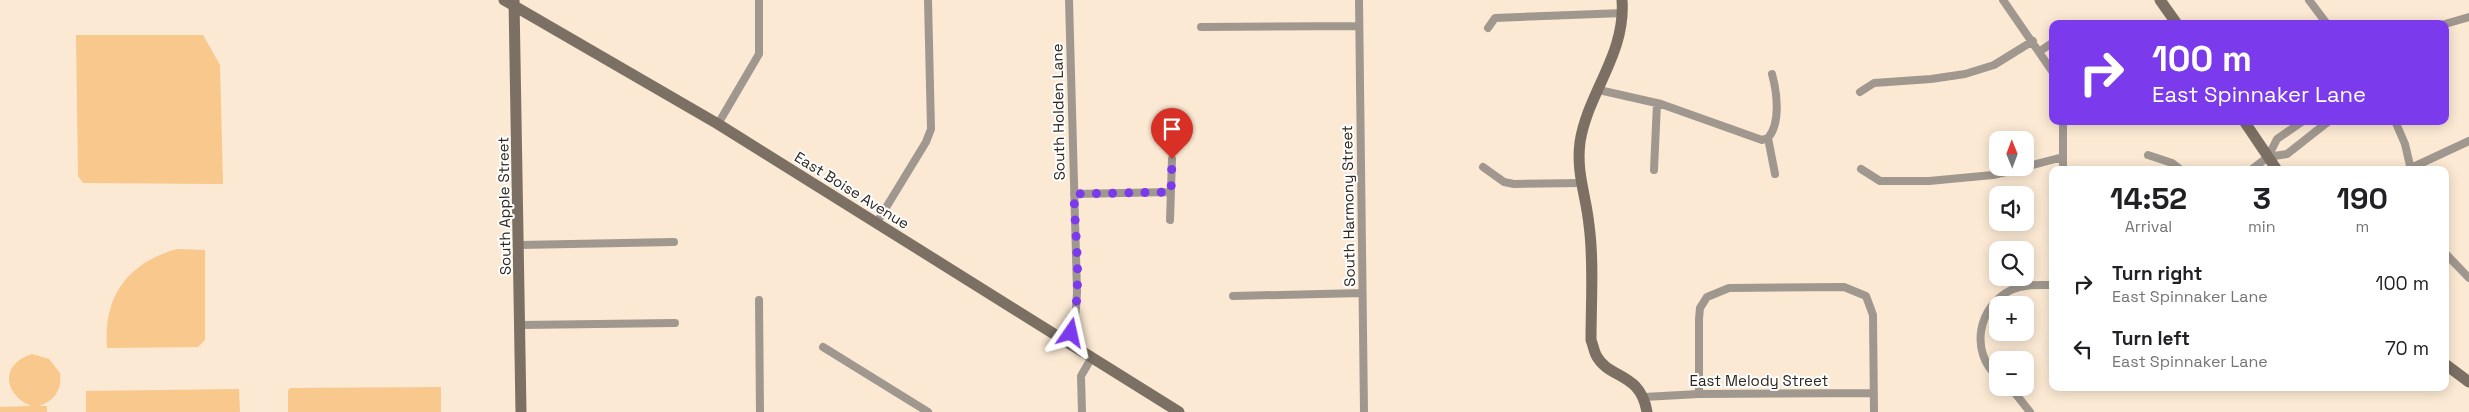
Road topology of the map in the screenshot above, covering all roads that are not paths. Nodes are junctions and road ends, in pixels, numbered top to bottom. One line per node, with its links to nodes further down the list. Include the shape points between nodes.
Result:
1 (759, 0): 26 (street, via 759,54)
2 (928, 0): 54 (street, via 931,129)
3 (1069, 0): 52 (street, South Holden Lane)
4 (1359, 0): 15 (street, South Harmony Street)
5 (1622, 0): 10 (street)
6 (2003, 0): 18 (street)
7 (2160, 0): 12 (street)
8 (2309, 0): 13 (street)
9 (511, 1): 26 (street, East Boise Avenue); 56 (street, South Apple Street)
10 (1623, 13): 17 (street, via 1495,18); 23 (street, via 1616,48)
11 (2469, 17): 14 (street)
12 (2174, 20)
13 (2324, 20)
14 (2449, 23)
15 (1359, 26): 16 (street); 60 (street, South Harmony Street)
16 (1201, 27)
17 (1488, 28)
18 (2033, 41): 20 (street); 24 (street, via 1994,65 1965,74 1874,83)
19 (2049, 45): 20 (street)
20 (2040, 51): 21 (street)
21 (2049, 66)
22 (1772, 74): 32 (street, via 1776,90 1774,127)
23 (1599, 90): 25 (street); 50 (street, via 1580,140)
24 (1860, 92)
25 (1657, 102): 32 (street, via 1755,139); 47 (street)
26 (718, 124): 54 (street, East Boise Avenue)
27 (2063, 125): 35 (street)
28 (2247, 125): 36 (street)
29 (2296, 125): 36 (street, via 2277,139)
30 (2324, 125): 36 (street, via 2287,154)
31 (2397, 125): 43 (street)
32 (1768, 138): 48 (street)
33 (2469, 141): 44 (street)
34 (2148, 155): 40 (street)
35 (2063, 157): 38 (street); 39 (street)
36 (2268, 157): 41 (street); 42 (street)
37 (1172, 159): 51 (street)
38 (2034, 164)
39 (2063, 166)
40 (2176, 166)
41 (2256, 166)
42 (2274, 166)
43 (2410, 166)
44 (2417, 166)
45 (1483, 167): 50 (street, via 1504,182 1514,184)
46 (1861, 169): 49 (street, via 1880,181)
47 (1654, 170)
48 (1775, 174)
49 (1993, 176)
50 (1580, 183): 74 (street, via 1589,225 1591,340 1596,356 1632,381)
51 (1171, 192): 52 (street); 53 (street)
52 (1074, 194): 65 (street, South Holden Lane, via 1076,316)
53 (1170, 220)
54 (876, 224): 65 (street, East Boise Avenue)
55 (674, 242): 56 (street)
56 (520, 245): 64 (street, South Apple Street)
57 (2449, 257): 58 (street)
58 (2469, 278)
59 (2049, 285): 69 (street, via 2029,285 1994,300 1980,331 1980,345)
60 (1362, 293): 61 (street); 80 (street, South Harmony Street)
61 (1232, 296)
62 (759, 300): 76 (street)
63 (675, 323): 64 (street)
64 (521, 325): 75 (street, South Apple Street)
65 (1066, 341): 67 (street, East Boise Avenue)
66 (824, 347): 77 (street)
67 (1092, 358): 78 (street, via 1081,376); 79 (street, East Boise Avenue)
68 (2449, 367): 70 (street)
69 (1989, 368)
70 (2469, 382)
71 (1874, 393): 72 (street, East Melody Street); 72 (street, via 1873,315 1866,296 1844,287 1729,288 1707,296 1698,319); 82 (street)
72 (1699, 394): 74 (street, East Melody Street)
73 (2017, 396): 83 (street)
74 (1644, 397): 81 (street)
75 (521, 412)
76 (760, 412)
77 (928, 412)
78 (1082, 412)
79 (1179, 412)
80 (1364, 412)
81 (1647, 412)
82 (1874, 412)
83 (2030, 412)

